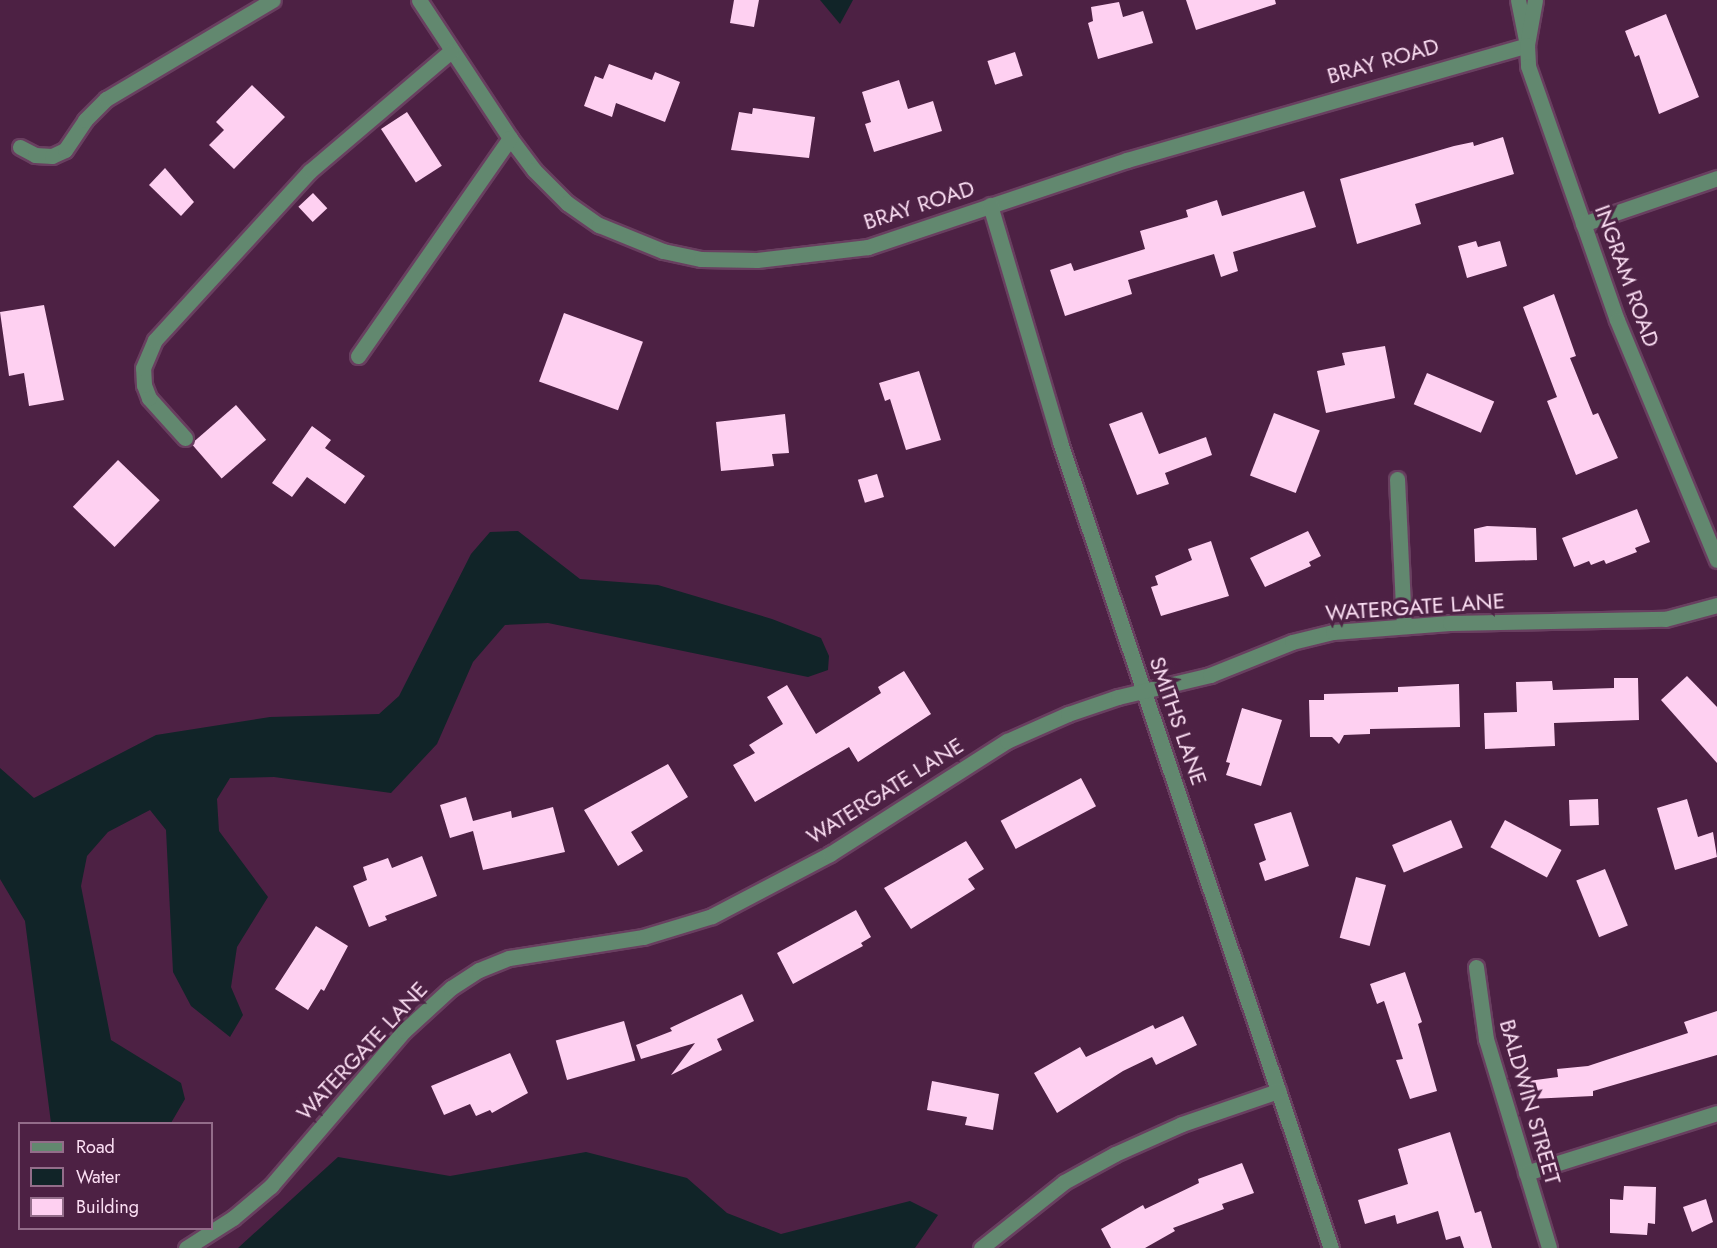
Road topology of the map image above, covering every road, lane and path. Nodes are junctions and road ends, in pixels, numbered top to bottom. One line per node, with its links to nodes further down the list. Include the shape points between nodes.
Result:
1 (273, 0): 8 (street, via 106,99 85,120 65,150 52,156 35,155)
2 (419, 0): 6 (street, BRAY ROAD)
3 (1518, 0): 5 (street)
4 (1535, 0): 5 (street, INGRAM ROAD)
5 (1527, 45): 10 (street, BRAY ROAD, via 1127,160); 11 (street, INGRAM ROAD, via 1528,66)
6 (451, 51): 7 (street, BRAY ROAD); 13 (street, via 310,171 155,340 143,368 144,386 149,398)
7 (510, 138): 10 (street, BRAY ROAD, via 534,170 567,203 599,225 663,251 701,259 813,256 868,247); 12 (street)
8 (20, 147)
9 (1717, 178): 11 (street)
10 (990, 205): 18 (street, SMITHS LANE, via 1060,442)
11 (1583, 224): 15 (street, INGRAM ROAD, via 1617,320)
12 (358, 356)
13 (185, 438)
14 (1397, 479): 17 (street)
15 (1717, 560)
16 (1717, 604): 17 (street, WATERGATE LANE, via 1665,619)
17 (1404, 626): 18 (street, WATERGATE LANE, via 1333,632 1292,642 1210,675)
18 (1144, 692): 20 (street, SMITHS LANE); 23 (street, WATERGATE LANE, via 1068,714 1007,741 830,854 712,916 643,937 509,958 478,970 451,988 404,1031 271,1186 233,1218)
19 (1476, 967): 22 (street, BALDWIN STREET, via 1486,1039)
20 (1278, 1091): 24 (street, via 1182,1124 1115,1154 1064,1182); 25 (street, SMITHS LANE)
21 (1717, 1113): 22 (street)
22 (1526, 1173): 26 (street, BALDWIN STREET)
23 (186, 1248)
24 (981, 1248)
25 (1331, 1248)
26 (1549, 1248)

